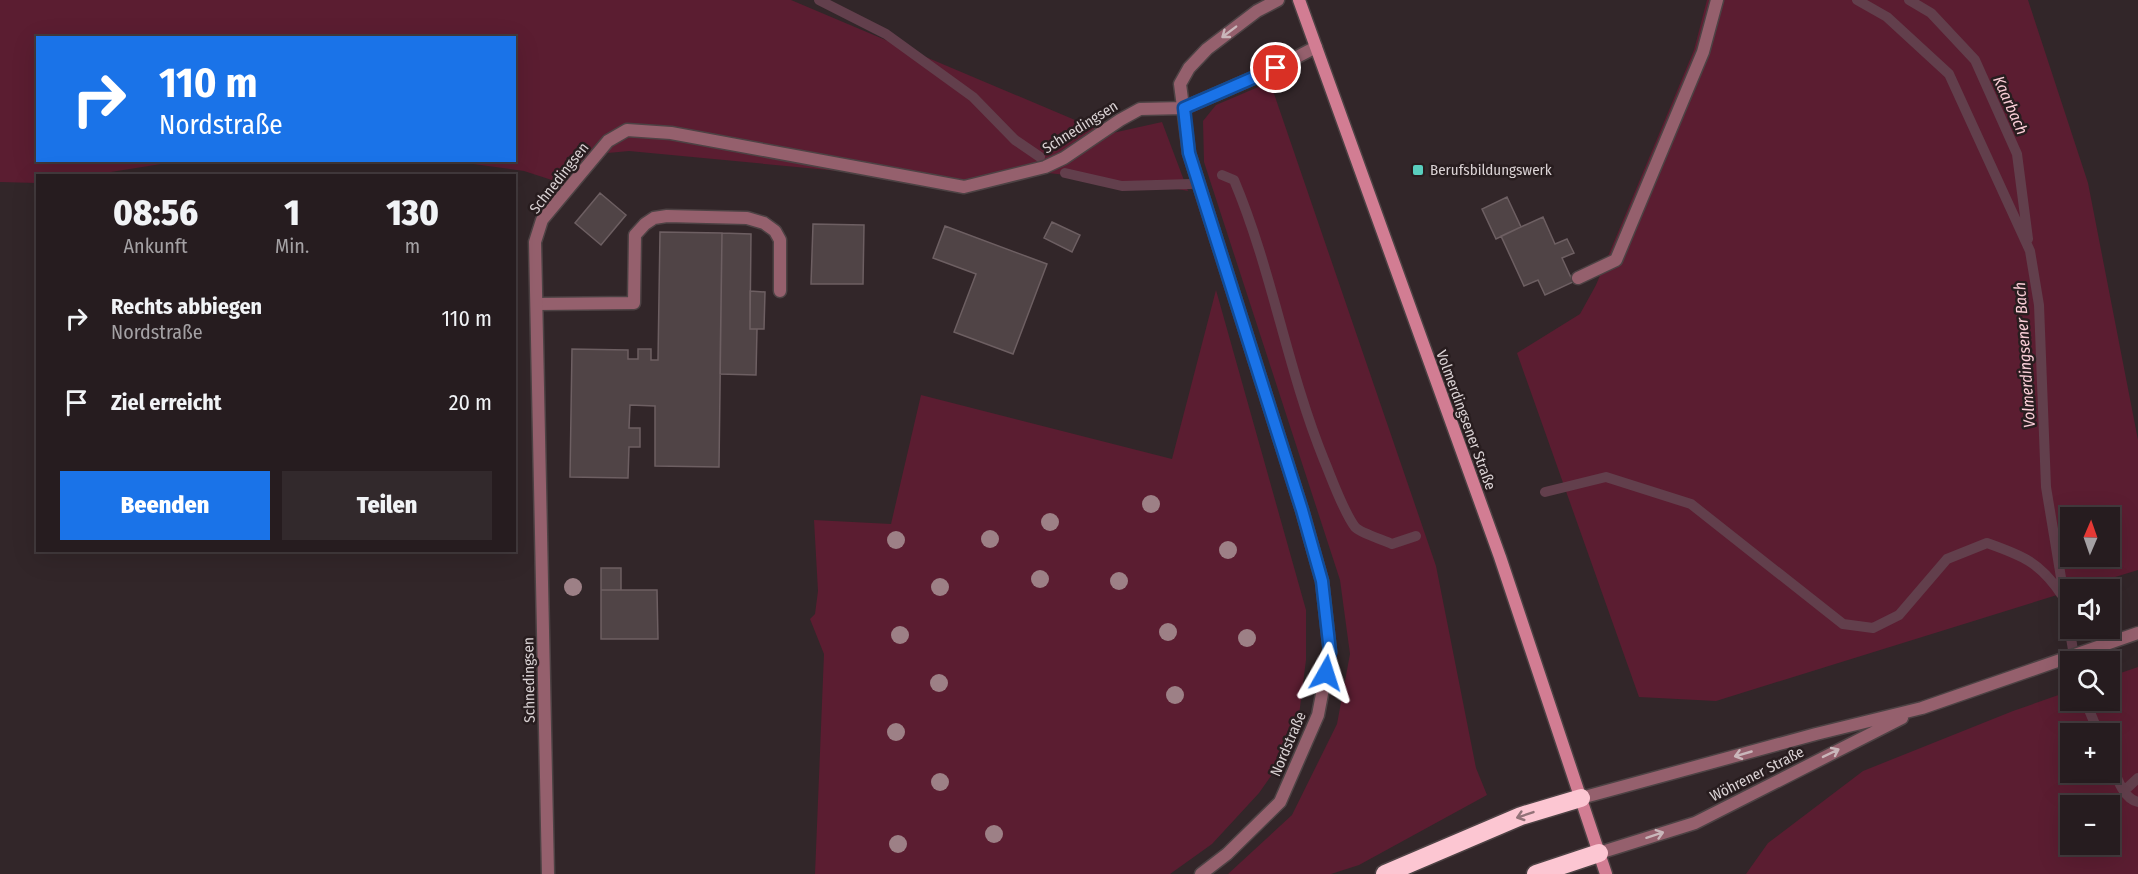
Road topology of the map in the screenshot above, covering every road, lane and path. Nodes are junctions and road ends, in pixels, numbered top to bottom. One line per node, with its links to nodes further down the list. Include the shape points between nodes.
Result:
1 (1278, 0): 5 (street, Nordstraße, one-way to 5, via 1207,49 1189,68 1180,84)
2 (1299, 0): 4 (main road, Volmerdingsener Straße)
3 (1717, 0): 6 (street, via 1703,52 1616,260)
4 (1316, 47): 5 (street); 11 (main road, Volmerdingsener Straße, via 1500,557)
5 (1184, 108): 8 (street, Schnedingsen, via 1140,108 1064,159 964,187 671,133 627,130 595,154 542,220 536,242); 14 (street, Nordstraße, via 1189,153 1319,571 1330,652 1318,715 1280,802 1227,854)
6 (1578, 278)
7 (780, 291): 8 (street, via 780,240 765,223 747,218 667,216 654,218 635,235 633,303)
8 (537, 304): 13 (street, Schnedingsen)
9 (2138, 633): 10 (street, Wöhrener Straße)
10 (1922, 708): 11 (street, Wöhrener Straße, one-way to 11); 12 (street, Wöhrener Straße, one-way to 10, via 1695,823)
11 (1581, 798): 12 (main road, Volmerdingsener Straße); 15 (highway, one-way to 15, via 1521,816)
12 (1599, 853): 16 (highway); 17 (main road, Volmerdingsener Straße)
13 (549, 874)
14 (1200, 874)
15 (1385, 874)
16 (1536, 874)
17 (1606, 874)

